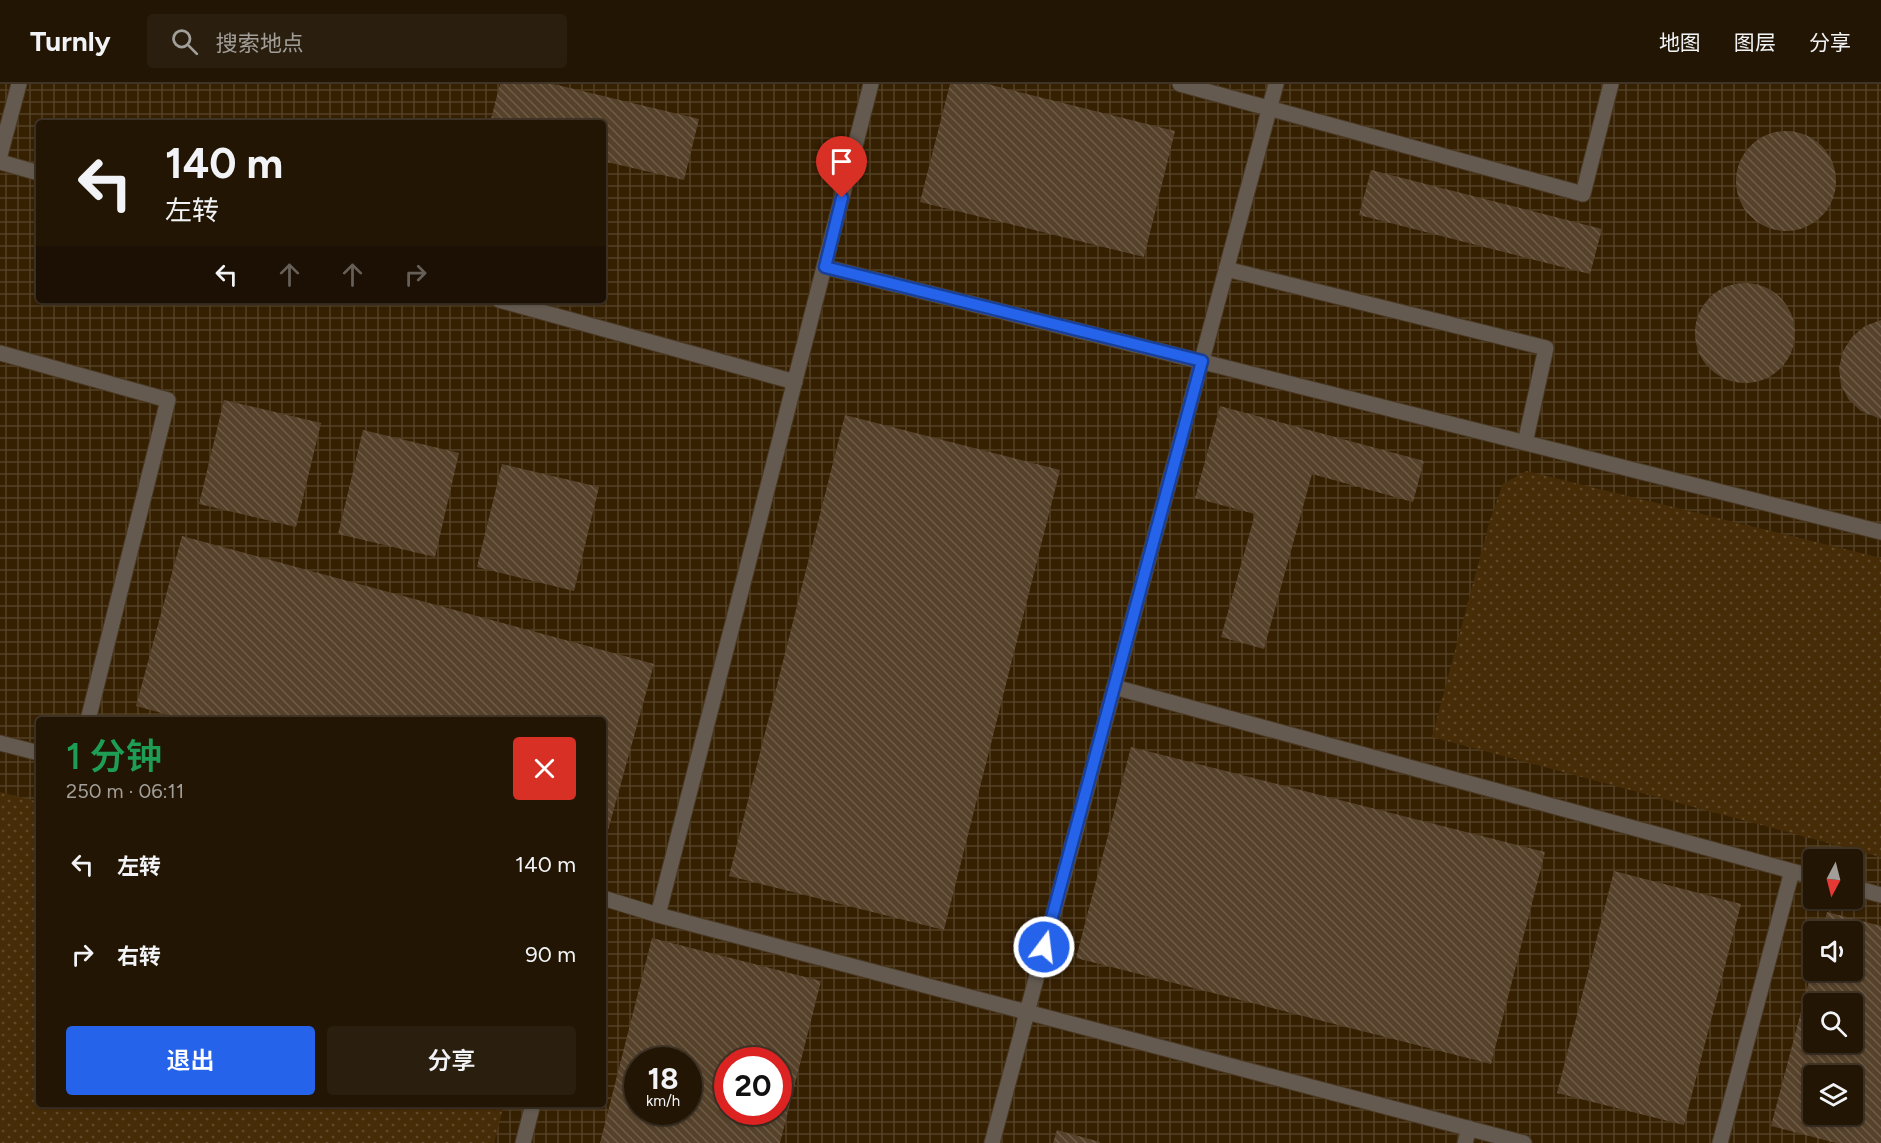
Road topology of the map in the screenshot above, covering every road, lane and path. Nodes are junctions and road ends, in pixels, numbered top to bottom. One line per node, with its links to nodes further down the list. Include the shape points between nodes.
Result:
1 (19, 84): 7 (lane)
2 (872, 84): 10 (lane)
3 (1180, 84): 6 (lane)
4 (1276, 84): 6 (lane)
5 (1611, 84): 6 (lane, via 1583,194)
6 (1270, 108): 11 (lane)
7 (0, 155)
8 (0, 162): 9 (lane)
9 (36, 172)
10 (825, 267): 14 (lane); 15 (lane)
11 (1226, 270): 14 (lane); 16 (lane, via 1546,348)
12 (510, 303): 15 (lane)
13 (0, 353): 19 (lane, via 168,400)
14 (1202, 361): 16 (lane); 18 (lane)
15 (795, 382): 27 (lane)
16 (1525, 443): 17 (lane)
17 (1881, 532)
18 (1114, 687): 22 (lane); 28 (lane)
19 (89, 717)
20 (0, 743): 21 (lane)
21 (36, 752)
22 (1792, 871): 23 (lane); 34 (lane)
23 (1803, 874)
24 (1863, 890): 25 (lane)
25 (1881, 895)
26 (606, 899): 27 (lane)
27 (658, 915): 28 (lane)
28 (1027, 1012): 30 (lane); 32 (lane)
29 (532, 1107): 31 (lane)
30 (1467, 1136): 33 (lane)
31 (523, 1143)
32 (992, 1143)
33 (1524, 1143)
34 (1720, 1143)

